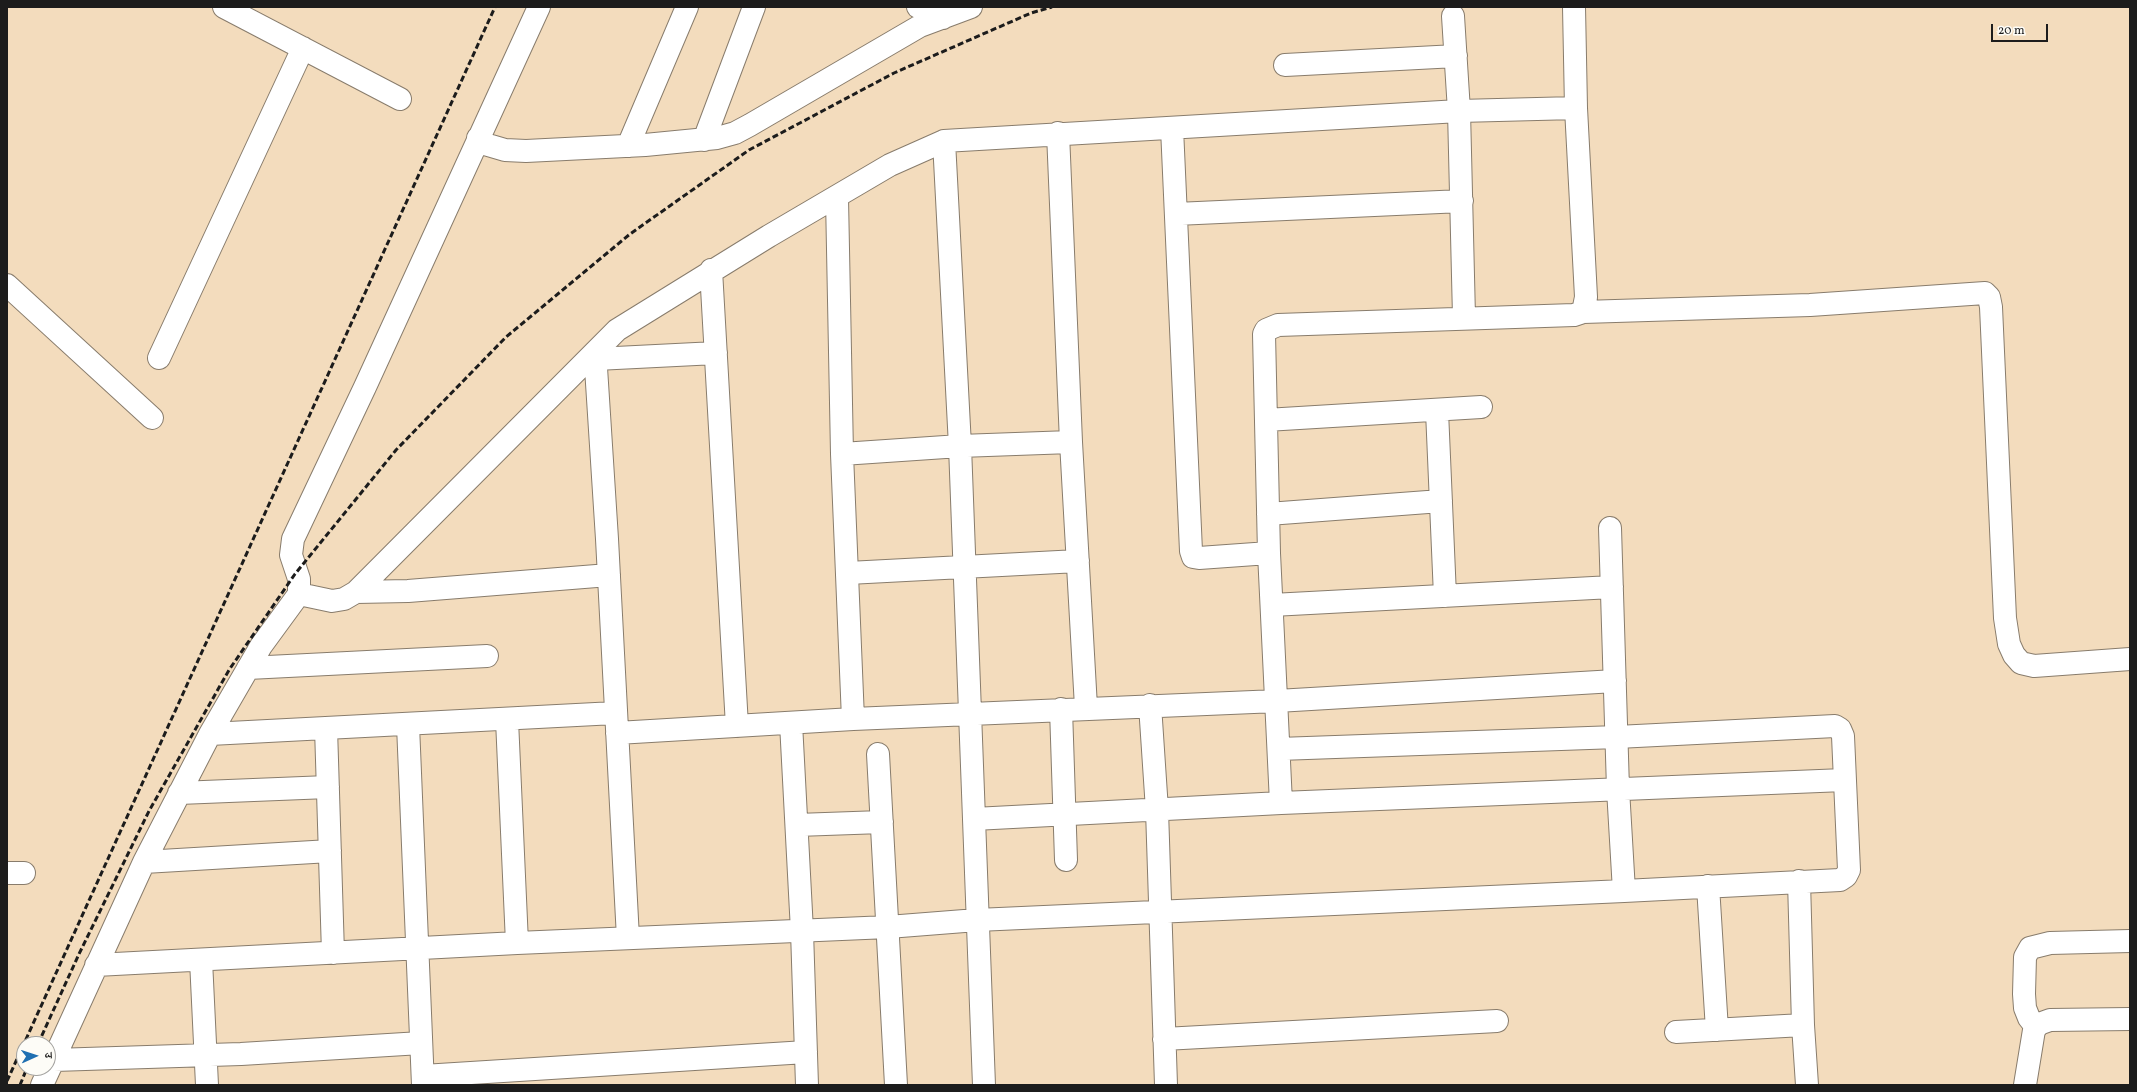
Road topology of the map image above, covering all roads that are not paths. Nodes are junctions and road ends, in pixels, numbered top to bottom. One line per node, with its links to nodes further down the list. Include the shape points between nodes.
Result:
1 (224, 7): 10 (street)
2 (539, 7): 18 (street)
3 (687, 7): 21 (street)
4 (754, 7): 19 (street)
5 (918, 7): 9 (street)
6 (971, 7): 9 (street)
7 (1574, 7): 14 (street)
8 (1453, 16): 11 (street)
9 (943, 18): 19 (street, via 920,26 735,133)
10 (303, 48): 13 (street); 31 (street)
11 (1456, 56): 12 (street); 15 (street)
12 (1285, 65)
13 (400, 99)
14 (1576, 108): 15 (street); 27 (street, via 1586,296)
15 (1459, 111): 16 (street); 23 (street)
16 (1172, 128): 17 (street); 24 (street)
17 (1058, 133): 20 (street); 36 (street)
18 (478, 138): 21 (street, via 488,145 505,150); 49 (street, via 369,380 293,539 291,555 299,579)
19 (704, 140): 21 (street)
20 (944, 141): 22 (street, via 897,162); 37 (street)
21 (628, 146)
22 (837, 198): 25 (street); 38 (street)
23 (1462, 201): 24 (street); 28 (street)
24 (1176, 214): 42 (street, via 1191,551 1193,557 1198,558)
25 (711, 270): 29 (street); 30 (street, via 617,330)
26 (7, 285): 34 (street)
27 (1583, 312): 28 (street, via 1574,315); 53 (street, via 1810,305 1985,293 1989,297 1991,307 2009,644 2014,656 2021,663 2034,666)
28 (1464, 317): 35 (street, via 1272,326 1264,334)
29 (716, 353): 30 (street); 66 (street)
30 (595, 355): 46 (street); 48 (street)
31 (159, 358)
32 (1481, 408): 33 (street)
33 (1436, 411): 35 (street); 39 (street)
34 (152, 418)
35 (1266, 420): 40 (street)
36 (1071, 442): 37 (street); 43 (street)
37 (960, 446): 38 (street); 44 (street)
38 (842, 454): 45 (street)
39 (1441, 501): 40 (street); 50 (street)
40 (1268, 514): 42 (street)
41 (1610, 528): 47 (street)
42 (1269, 553): 51 (street)
43 (1078, 561): 44 (street); 58 (street)
44 (965, 567): 45 (street); 60 (street)
45 (848, 573): 61 (street)
46 (609, 575): 48 (street, via 408,591); 63 (street)
47 (1612, 587): 50 (street); 55 (street)
48 (356, 592): 49 (street, via 344,599 332,601)
49 (299, 594): 54 (street)
50 (1445, 596): 51 (street)
51 (1272, 605): 56 (street)
52 (488, 656): 54 (street)
53 (2130, 658)
54 (248, 668): 68 (street)
55 (1615, 681): 56 (street); 69 (street)
56 (1277, 701): 57 (street); 70 (street)
57 (1150, 705): 58 (street); 77 (street)
58 (1086, 708): 59 (street)
59 (1061, 709): 60 (street); 78 (street)
60 (970, 715): 61 (street); 79 (street)
61 (852, 719): 64 (street)
62 (507, 720): 63 (street); 65 (street); 94 (street)
63 (616, 723): 66 (street); 92 (street)
64 (791, 723): 66 (street); 81 (street)
65 (408, 725): 67 (street); 95 (street)
66 (737, 726)
67 (326, 728): 68 (street); 73 (street)
68 (210, 734): 75 (street)
69 (1616, 737): 70 (street); 72 (street, via 1834,726 1840,729 1843,736); 74 (street)
70 (1279, 749): 76 (street)
71 (878, 754): 80 (street)
72 (1844, 780): 74 (street); 85 (street, via 1849,870 1840,880)
73 (328, 787): 75 (street); 82 (street)
74 (1618, 789): 76 (street); 87 (street)
75 (179, 793): 84 (street)
76 (1281, 803): 77 (street)
77 (1157, 810): 78 (street); 88 (street)
78 (1065, 813): 79 (street); 83 (street)
79 (974, 819): 89 (street)
80 (882, 822): 81 (street); 90 (street)
81 (797, 825): 91 (street)
82 (330, 851): 84 (street); 96 (street)
83 (1066, 860)
84 (144, 862): 98 (street)
85 (1799, 881): 86 (street); 101 (street)
86 (1708, 886): 87 (street); 103 (street)
87 (1624, 891): 88 (street)
88 (1160, 912): 89 (street); 105 (street)
89 (977, 920): 90 (street); 115 (street)
90 (888, 927): 91 (street); 114 (street)
91 (802, 931): 92 (street); 107 (street)
92 (628, 938): 94 (street)
93 (2130, 941): 102 (street, via 2050,943 2030,948 2025,957 2024,994 2029,1018)
94 (517, 943): 95 (street)
95 (416, 949): 96 (street); 106 (street)
96 (333, 953): 97 (street)
97 (201, 960): 98 (street); 109 (street)
98 (96, 965): 108 (street)
99 (2130, 1019): 102 (street, via 2050,1020)
100 (1496, 1021): 105 (street)
101 (1803, 1025): 103 (street); 117 (street)
102 (2036, 1027): 118 (street)
103 (1717, 1030): 104 (street)
104 (1676, 1032)
105 (1164, 1039): 116 (street)
106 (421, 1043): 109 (street); 111 (street)
107 (806, 1052): 111 (street); 113 (street)
108 (56, 1055)
109 (206, 1055): 110 (street); 112 (street)
110 (56, 1060)
111 (423, 1080)
112 (207, 1085)
113 (807, 1085)
114 (896, 1085)
115 (984, 1085)
116 (1166, 1085)
117 (1807, 1085)
118 (2025, 1085)

